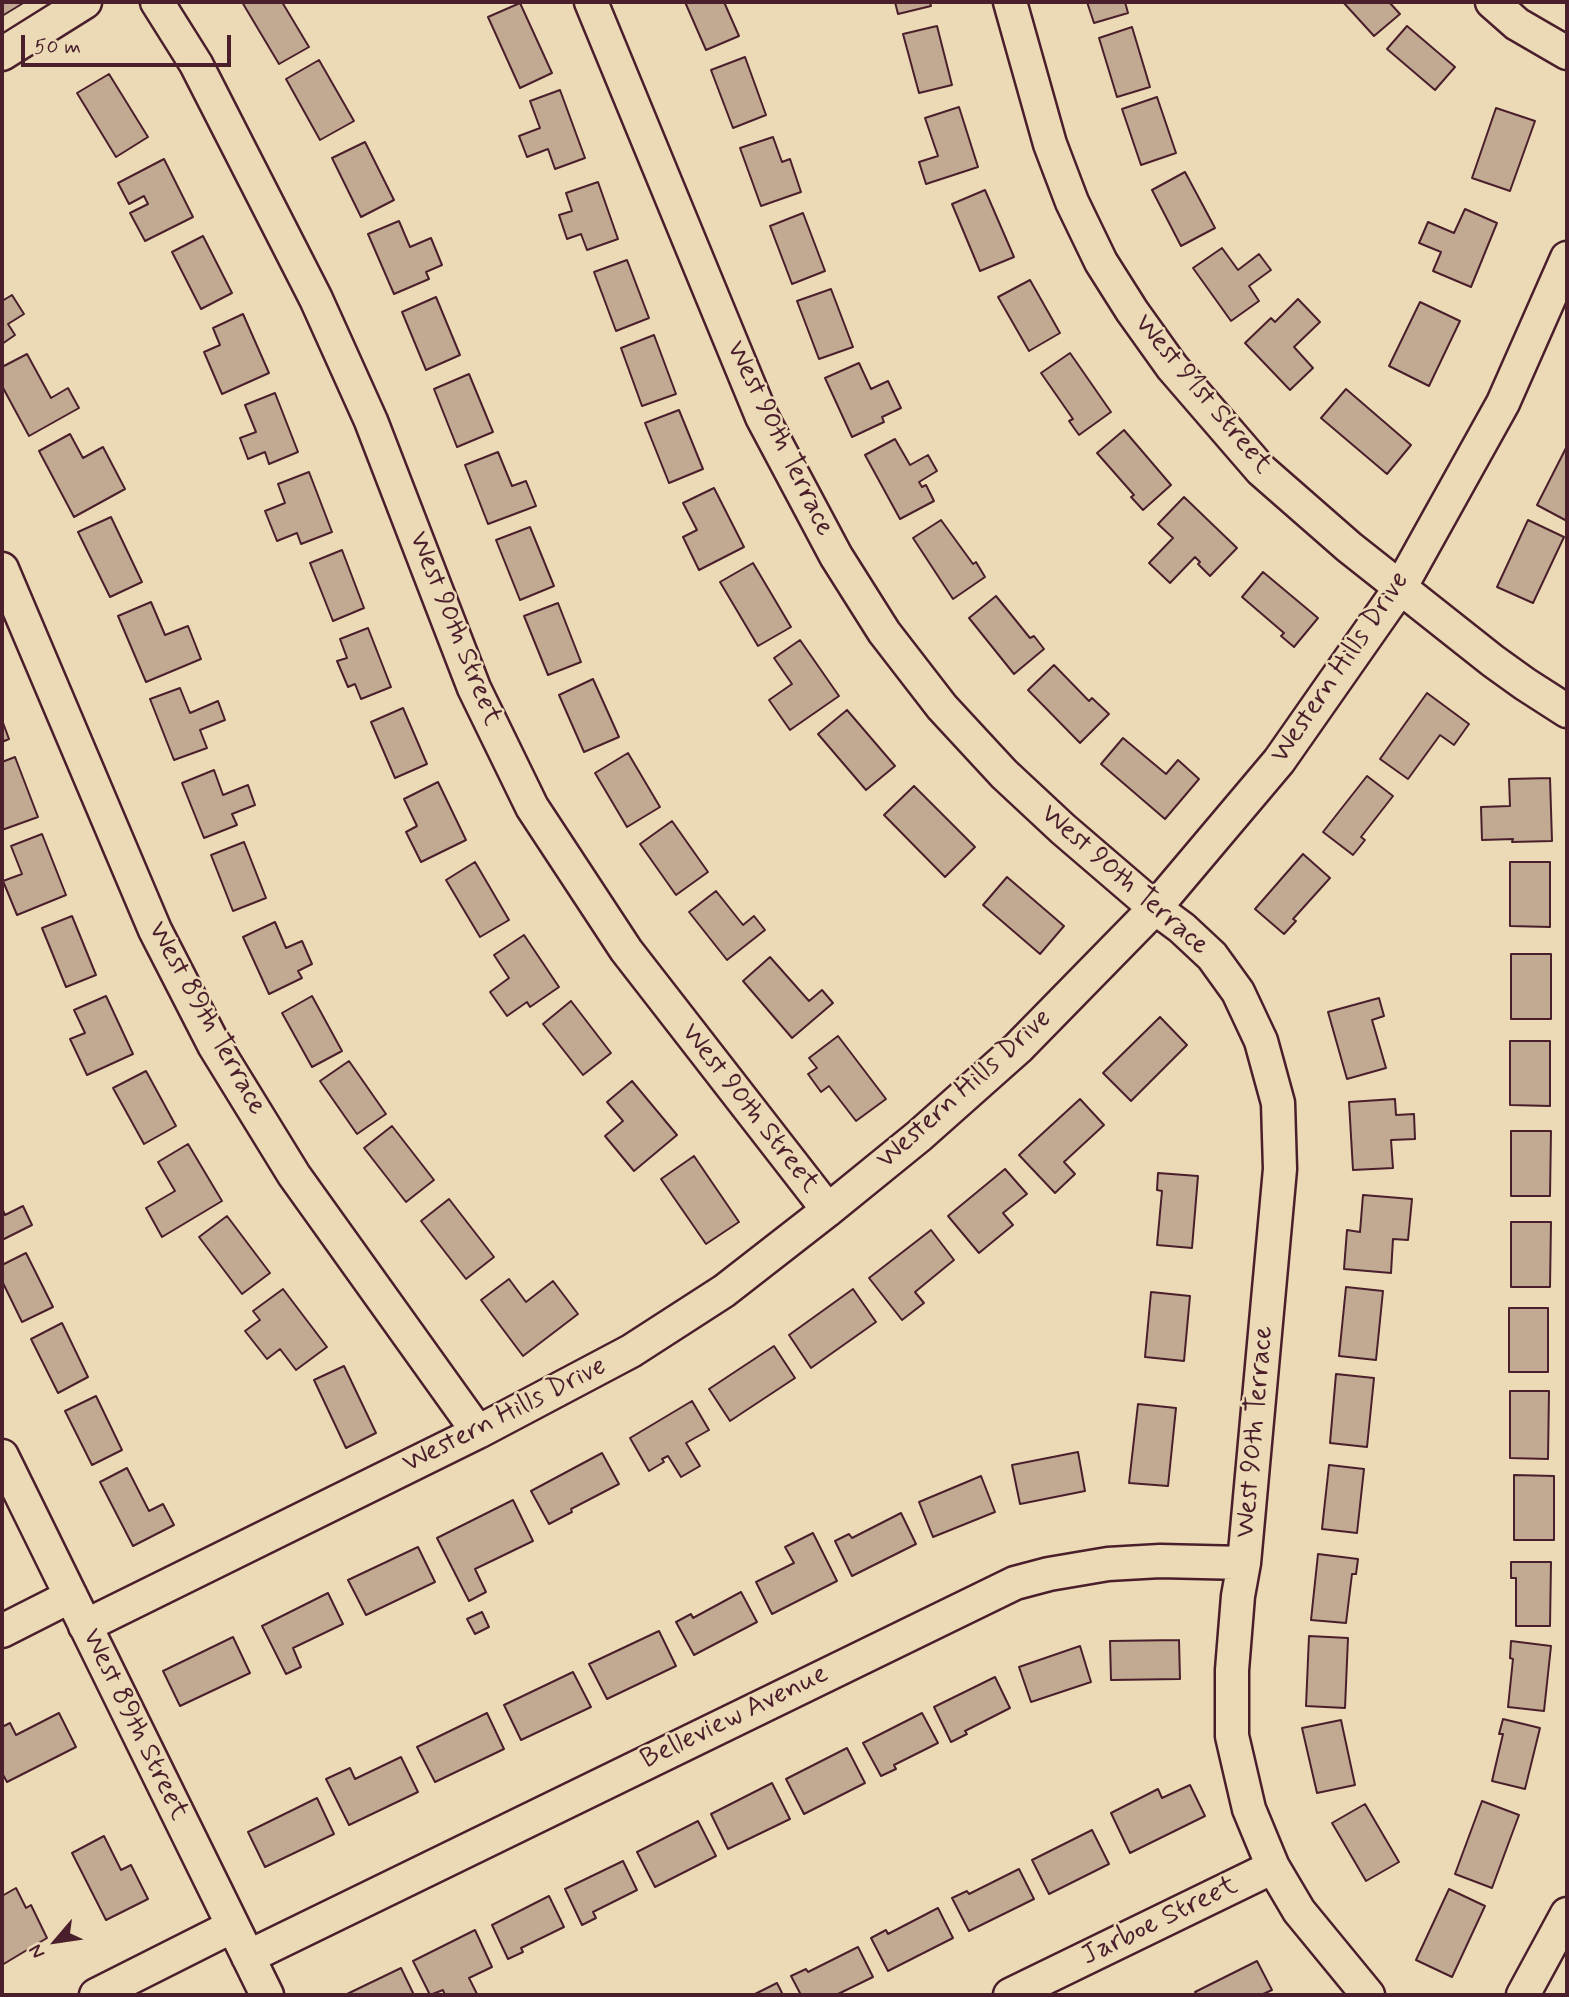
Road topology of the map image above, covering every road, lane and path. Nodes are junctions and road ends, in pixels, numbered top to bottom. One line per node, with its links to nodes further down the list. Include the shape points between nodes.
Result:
1 (85, 2): 7 (street)
2 (156, 2): 13 (street, West 90th Street, via 196,64 316,299 370,421 474,688 532,807 626,950)
3 (590, 2): 12 (street, West 90th Terrace, via 762,416 836,556 884,632 942,708 1004,774)
4 (1010, 2): 10 (street, West 91st Street, via 1050,144 1072,202 1101,262 1132,311 1172,367 1261,470)
5 (1492, 2): 6 (street, via 1517,24)
6 (1567, 53)
7 (2, 54)
8 (1567, 258): 10 (street, Western Hills Drive, via 1503,403)
9 (2, 569): 14 (street, West 89th Terrace, via 155,930 214,1045 294,1175)
10 (1400, 588): 11 (street, West 91st Street, via 1525,684); 12 (street, Western Hills Drive, via 1279,761)
11 (1567, 710)
12 (1155, 908): 13 (street, Western Hills Drive, via 1018,1048); 16 (street, West 90th Terrace, via 1212,956 1238,992 1261,1041 1278,1103 1280,1169)
13 (828, 1210): 14 (street, Western Hills Drive, via 724,1291 631,1351)
14 (478, 1432): 18 (street, Western Hills Drive)
15 (2, 1455): 17 (street, West 89th Street)
16 (1244, 1563): 20 (street, West 90th Terrace, via 1232,1670 1233,1736 1249,1809); 23 (street, Belleview Avenue, via 1108,1564 1015,1583)
17 (71, 1596): 18 (street, West 89th Street); 19 (street)
18 (85, 1626): 22 (street, West 89th Street)
19 (2, 1631)
20 (1273, 1867): 26 (street, Jarboe Street); 27 (street, West 90th Terrace, via 1299,1911)
21 (1567, 1914): 28 (street)
22 (233, 1926): 23 (street, West 89th Street); 24 (street)
23 (248, 1957): 25 (street, West 89th Street)
24 (96, 1995)
25 (267, 1995)
26 (1010, 1995)
27 (1368, 1995)
28 (1523, 1995)

